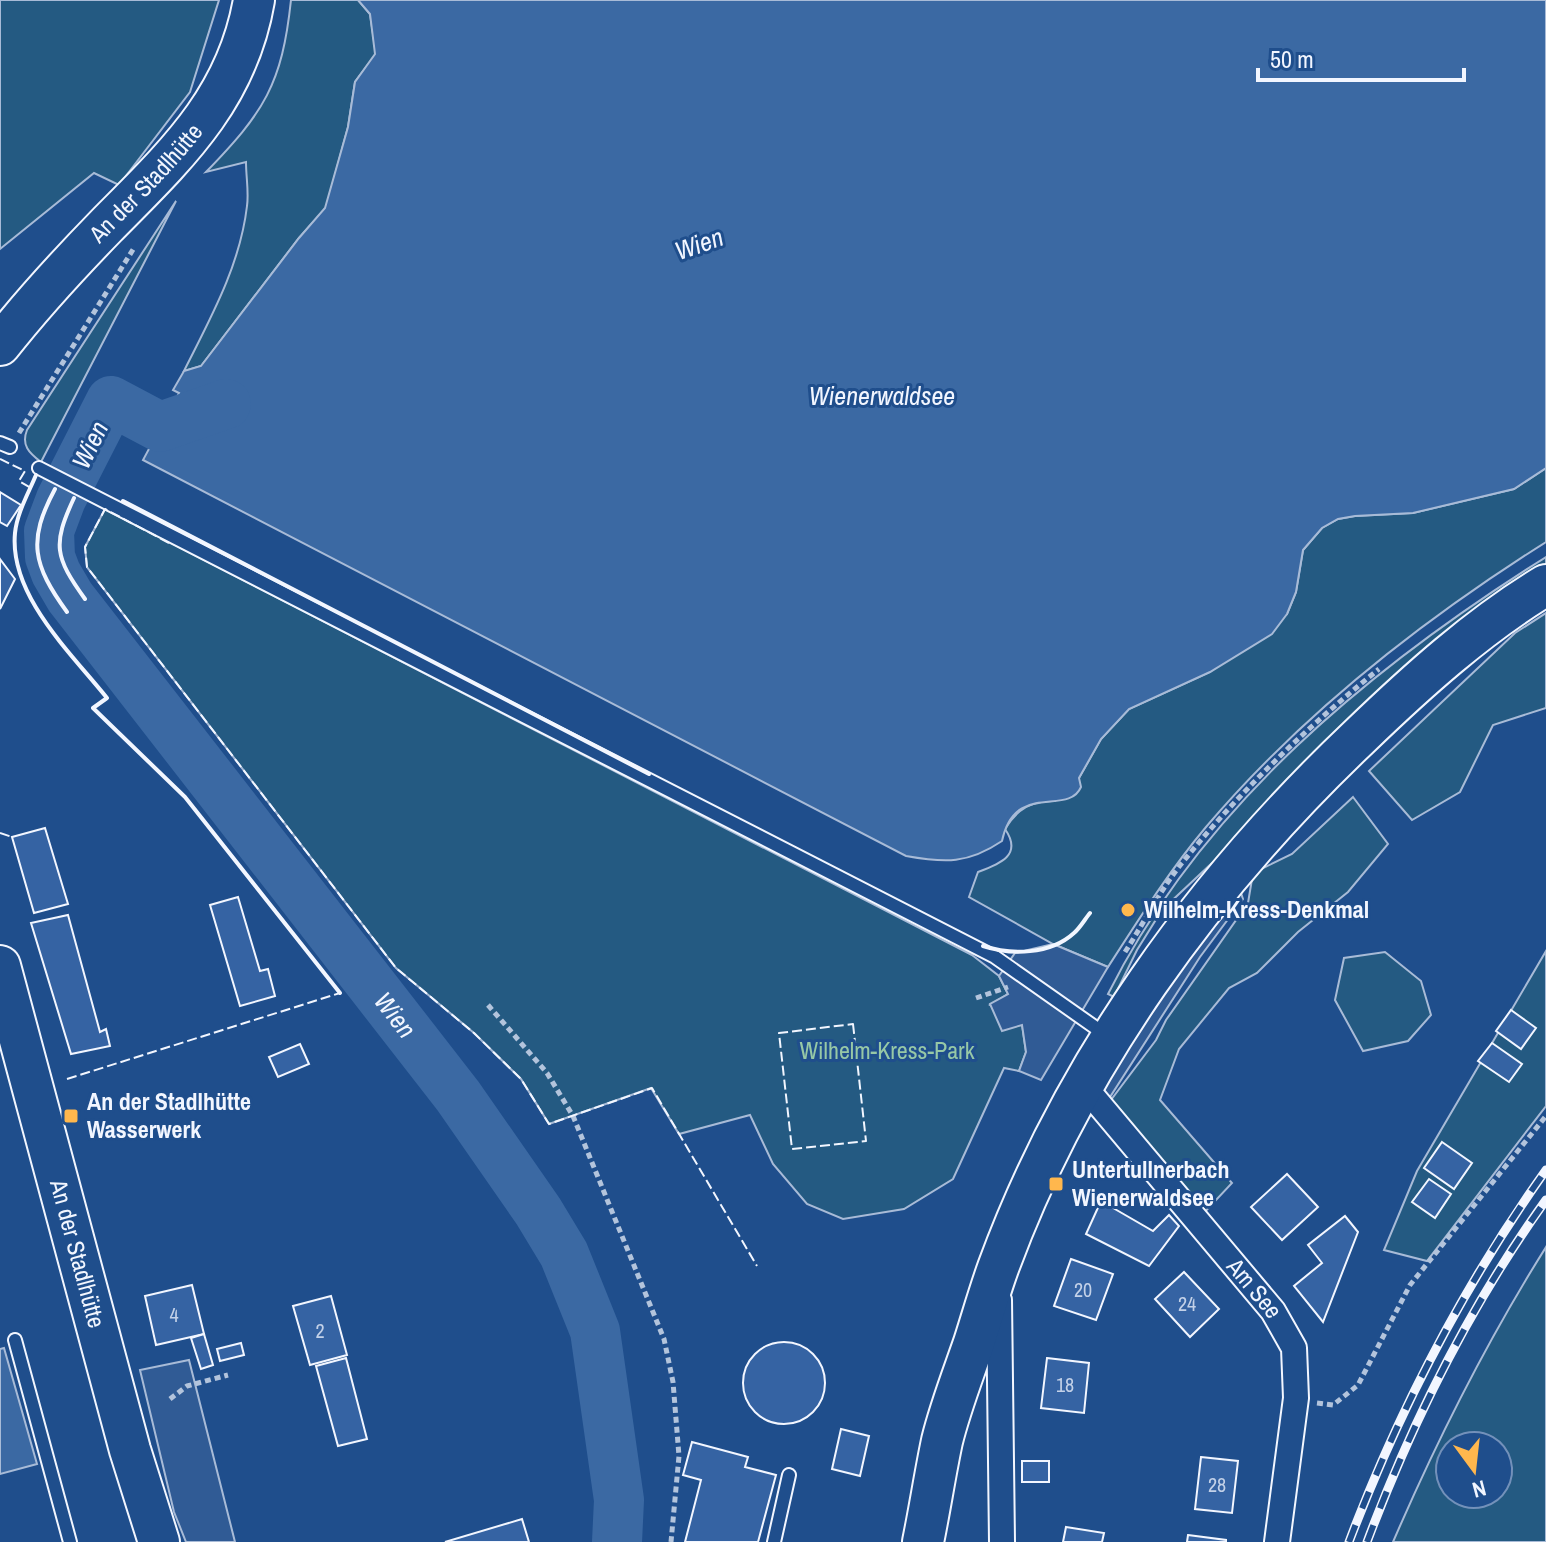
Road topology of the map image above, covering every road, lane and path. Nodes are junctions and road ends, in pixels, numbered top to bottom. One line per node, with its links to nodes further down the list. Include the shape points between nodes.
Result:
1 (254, 0): 2 (main road, An der Stadlhütte, via 250,28 231,78 191,138)
2 (0, 345)
3 (39, 468): 7 (lane, via 995,957)
4 (1546, 585): 7 (main road, via 1408,690 1311,782 1224,880)
5 (0, 966): 17 (main road, An der Stadlhütte)
6 (488, 1005): 18 (path, via 547,1073 573,1116 664,1339 679,1456)
7 (1111, 1039): 8 (main road)
8 (1083, 1085): 10 (main road); 22 (street, Am See, via 1273,1311 1294,1348 1296,1398)
9 (1546, 1116): 13 (path, via 1410,1285 1358,1385 1333,1405 1315,1403)
10 (998, 1268): 20 (main road, via 943,1439); 21 (street)
11 (15, 1340): 16 (lane)
12 (228, 1375): 14 (path, via 187,1386)
13 (1314, 1394)
14 (170, 1399)
15 (789, 1475): 19 (lane)
16 (70, 1542)
17 (159, 1542)
18 (671, 1542)
19 (774, 1542)
20 (923, 1542)
21 (1002, 1542)
22 (1277, 1542)

